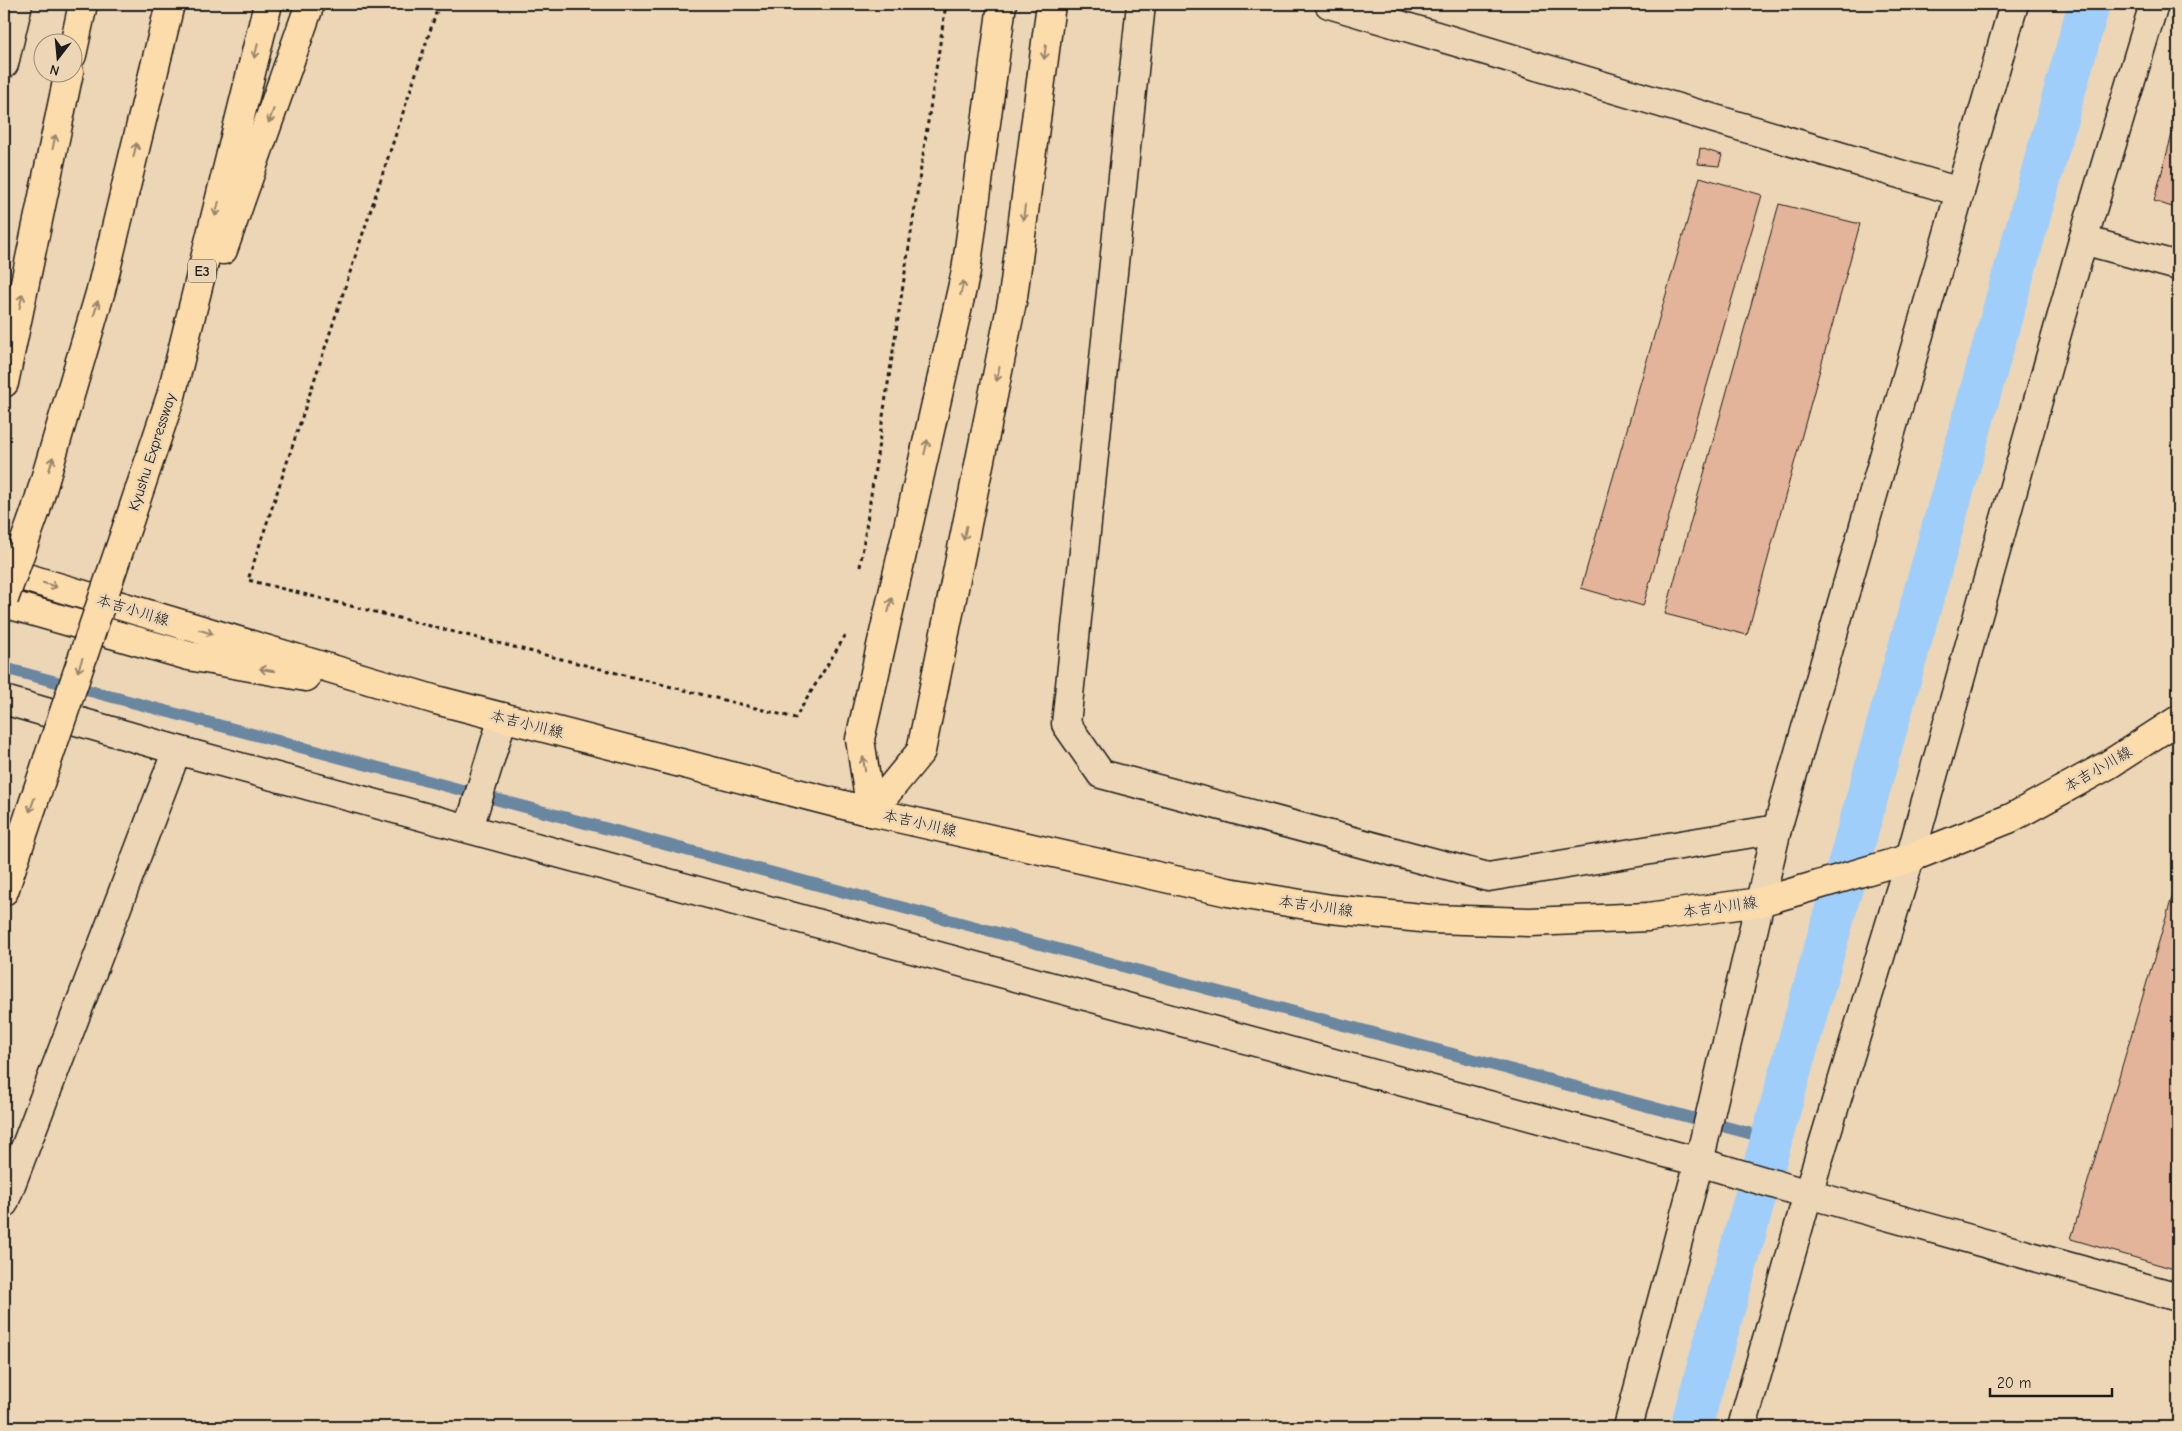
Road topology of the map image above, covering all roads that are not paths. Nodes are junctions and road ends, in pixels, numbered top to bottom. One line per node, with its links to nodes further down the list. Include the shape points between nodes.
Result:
1 (18, 4): 13 (street)
2 (83, 4): 12 (main road)
3 (170, 4): 21 (main road, one-way to 3, bridge, via 36,510 102,290)
4 (268, 4): 19 (main road, Kyushu Expressway / E3, one-way to 19)
5 (310, 4): 19 (main road, one-way to 19)
6 (1002, 4): 28 (main road, one-way to 6, via 860,739 966,271)
7 (1051, 4): 28 (main road, one-way to 28, via 1013,297 921,751)
8 (1141, 4): 30 (street, via 1066,724 1101,774 1488,877)
9 (1329, 4): 15 (street)
10 (2014, 4): 15 (street)
11 (2154, 4): 16 (street)
12 (77, 32)
13 (4, 64)
14 (67, 82): 18 (main road, one-way to 14)
15 (1960, 192): 30 (street)
16 (2083, 240): 17 (street); 31 (street)
17 (2178, 266)
18 (4, 383)
19 (171, 396): 32 (main road, Kyushu Expressway / E3, one-way to 32, bridge)
20 (4, 571): 24 (main road, 本吉小川線, one-way to 24)
21 (4, 599)
22 (4, 603): 24 (main road, 本吉小川線, one-way to 22, via 189,656)
23 (4, 700): 27 (street)
24 (436, 700): 25 (main road, 本吉小川線)
25 (504, 718): 28 (main road, 本吉小川線); 29 (street)
26 (2178, 720): 31 (main road, 本吉小川線, via 2108,765 2011,818)
27 (177, 750): 29 (street); 36 (street)
28 (871, 812): 33 (main road, 本吉小川線, via 1228,892 1331,909 1431,919 1530,922 1648,917)
29 (469, 828): 34 (street)
30 (1777, 829): 33 (street)
31 (1910, 858): 33 (main road, 本吉小川線); 35 (street)
32 (4, 890)
33 (1760, 902): 34 (street)
34 (1699, 1162): 35 (street); 38 (street)
35 (1808, 1194): 37 (street); 39 (street)
36 (4, 1203)
37 (2178, 1297)
38 (1628, 1427)
39 (1742, 1427)

